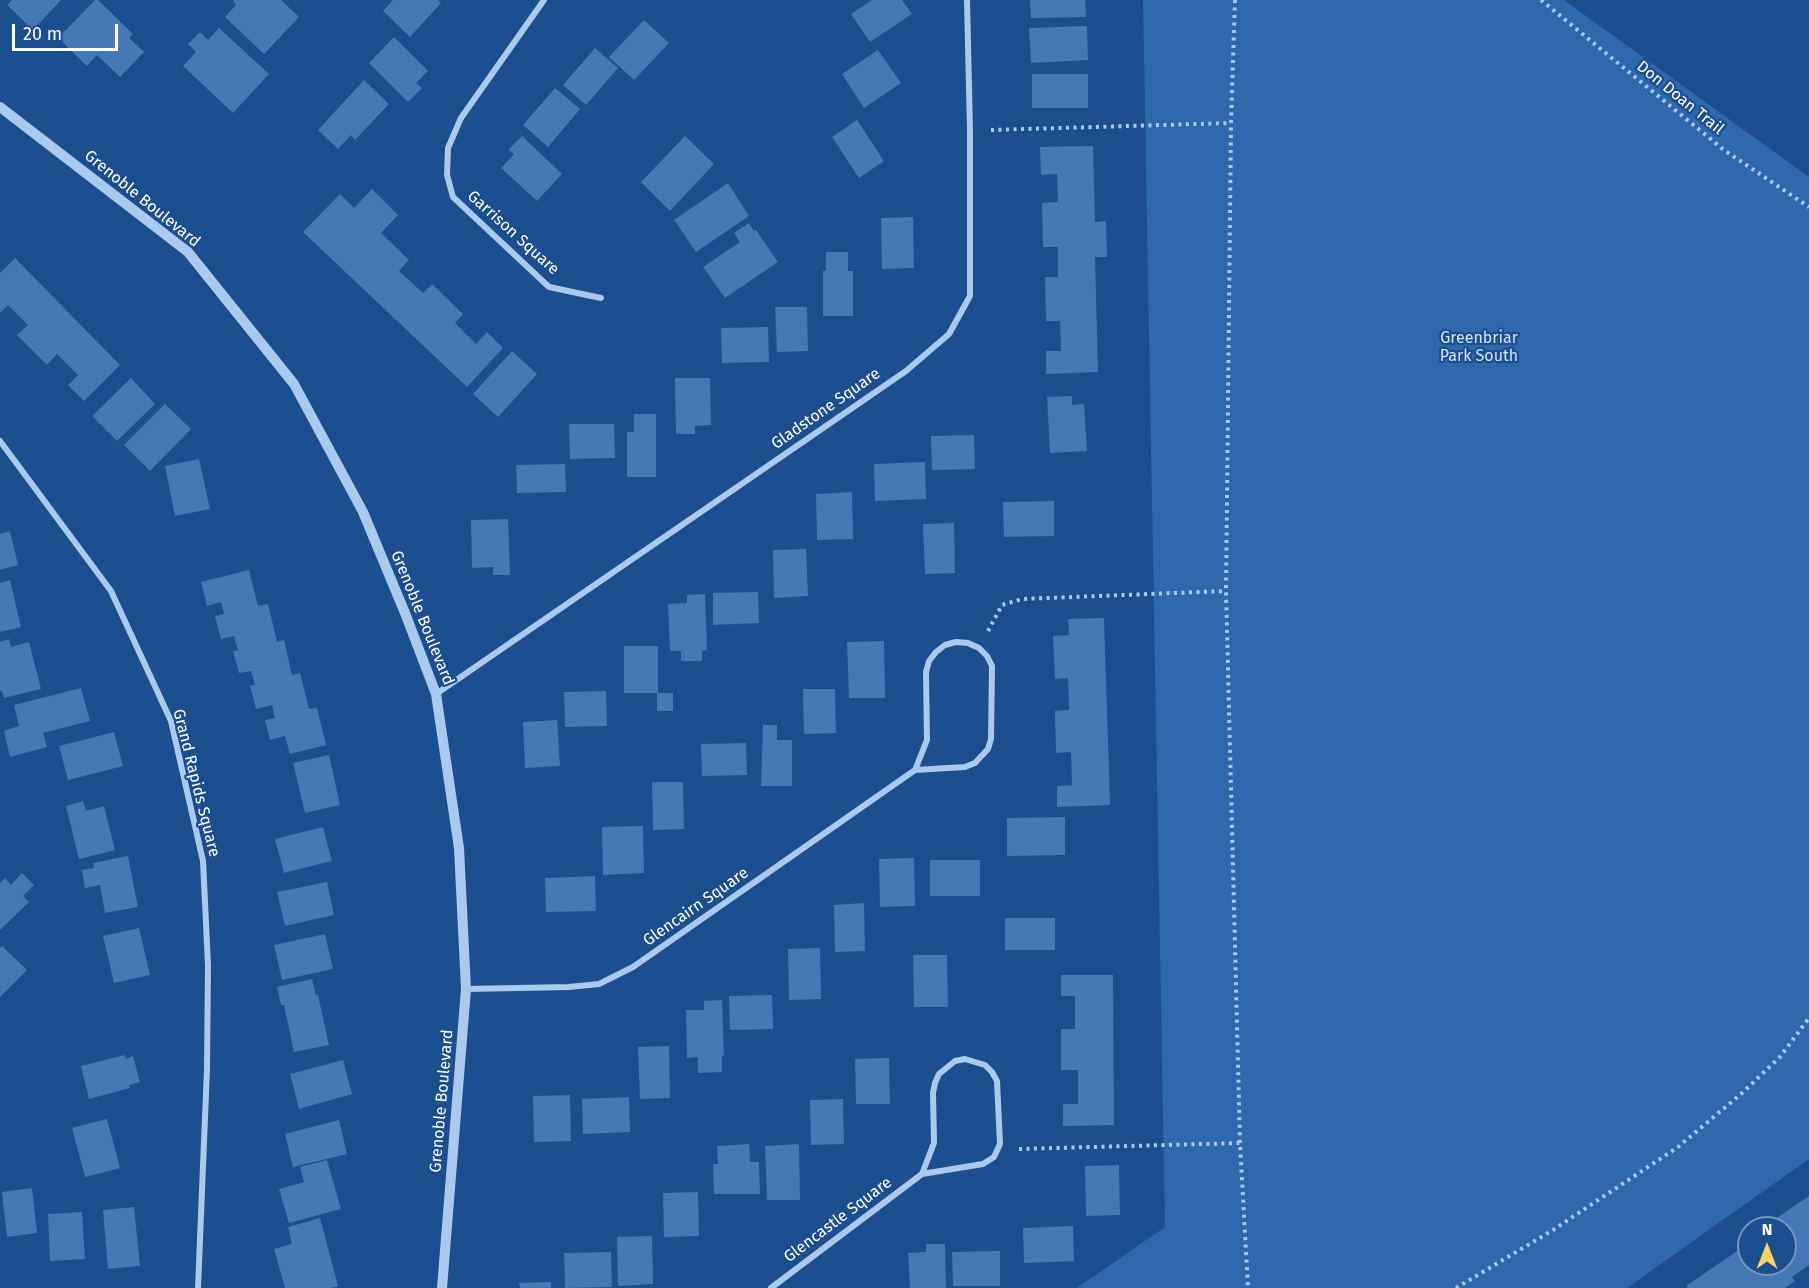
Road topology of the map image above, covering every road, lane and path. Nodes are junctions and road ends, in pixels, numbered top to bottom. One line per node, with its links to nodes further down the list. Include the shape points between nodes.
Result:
1 (544, 0): 9 (street, Garrison Square, via 461,118 448,148 447,175 453,197 549,286)
2 (967, 0): 7 (street, Gladstone Square)
3 (1235, 0): 6 (path)
4 (1541, 0): 8 (path, Don Doan Trail, via 1724,150)
5 (0, 107): 13 (street, Grenoble Boulevard, via 188,252 294,384 363,512)
6 (1231, 123): 7 (path); 11 (path)
7 (970, 131): 13 (street, Gladstone Square, via 970,296 949,334 906,371)
8 (1809, 207)
9 (601, 298)
10 (0, 441): 20 (street, Grand Rapids Square, via 111,591 171,721 203,861 207,1069)
11 (1226, 591): 12 (path, via 1022,599 1002,605); 17 (path)
12 (979, 648): 14 (street, via 957,642 945,645 929,661 927,740); 14 (street, via 992,666 988,749 975,763 965,767)
13 (436, 694): 15 (street, Grenoble Boulevard, via 459,848)
14 (915, 771): 15 (street, Glencairn Square, via 633,968 599,984)
15 (466, 989): 21 (street, Grenoble Boulevard)
16 (1809, 1018): 24 (path, via 1780,1057 1678,1147)
17 (1240, 1143): 18 (path); 23 (path)
18 (998, 1151): 19 (street, Glencastle Square, via 983,1164); 19 (street, via 997,1081 985,1065 965,1059 955,1061 939,1074 935,1083 934,1143)
19 (922, 1174): 22 (street, Glencastle Square)
20 (198, 1288)
21 (442, 1288)
22 (771, 1288)
23 (1248, 1288)
24 (1456, 1288)

